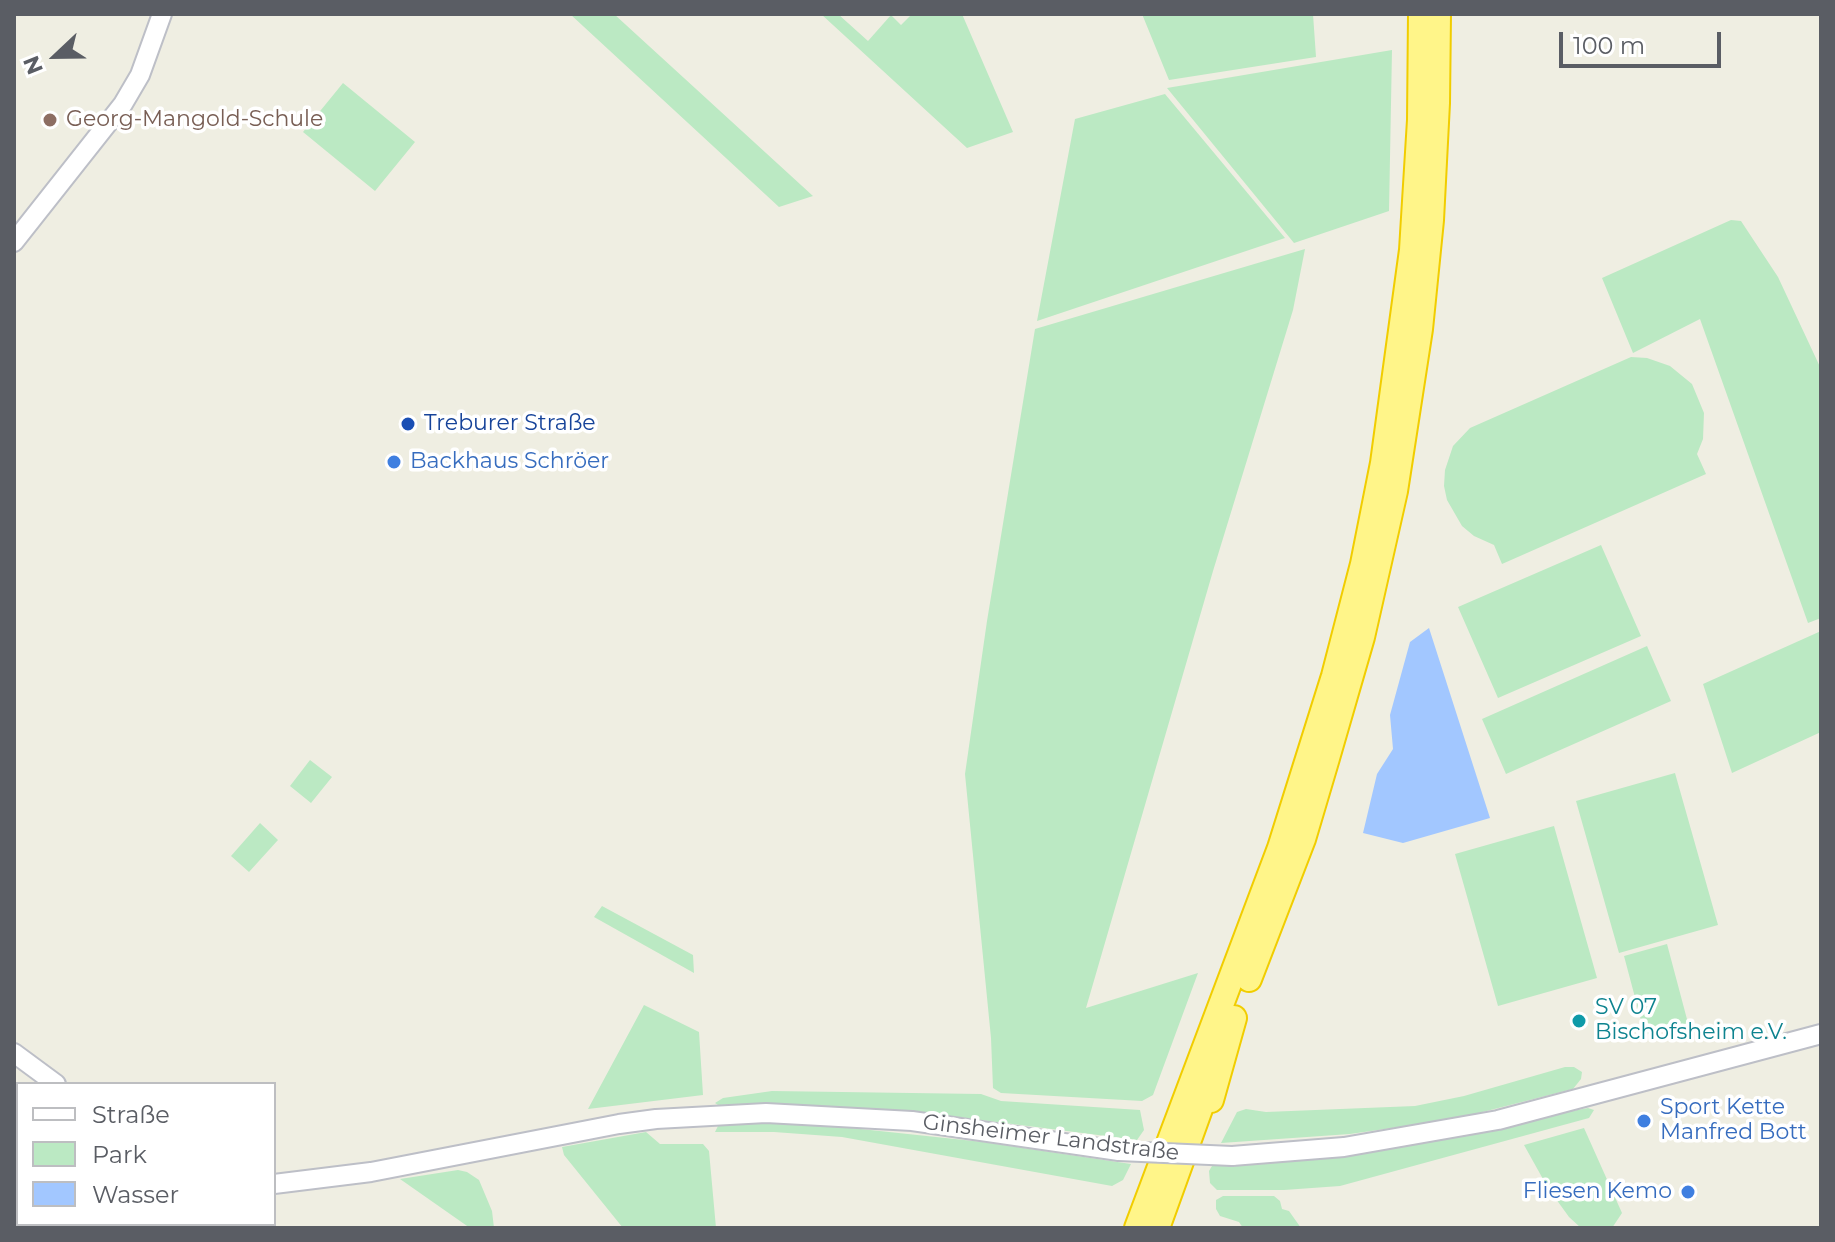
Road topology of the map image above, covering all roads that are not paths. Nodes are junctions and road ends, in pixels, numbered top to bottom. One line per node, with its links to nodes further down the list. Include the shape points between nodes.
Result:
1 (162, 14): 4 (main road, via 140,75 123,104)
2 (1421, 14): 10 (highway, via 1412,250 1383,463 1363,564 1280,848)
3 (1438, 14): 5 (highway, via 1430,234 1395,491 1362,637 1303,839)
4 (14, 242)
5 (1234, 1018): 11 (highway); 12 (highway)
6 (1821, 1034): 9 (main road, Ginsheimer Landstraße, bridge, via 1498,1120 1344,1147 1232,1156 1119,1151 912,1121 752,1114 619,1124 371,1172)
7 (14, 1053): 8 (main road)
8 (53, 1082)
9 (276, 1184)
10 (1137, 1228)
11 (1157, 1228)
12 (1172, 1228)

